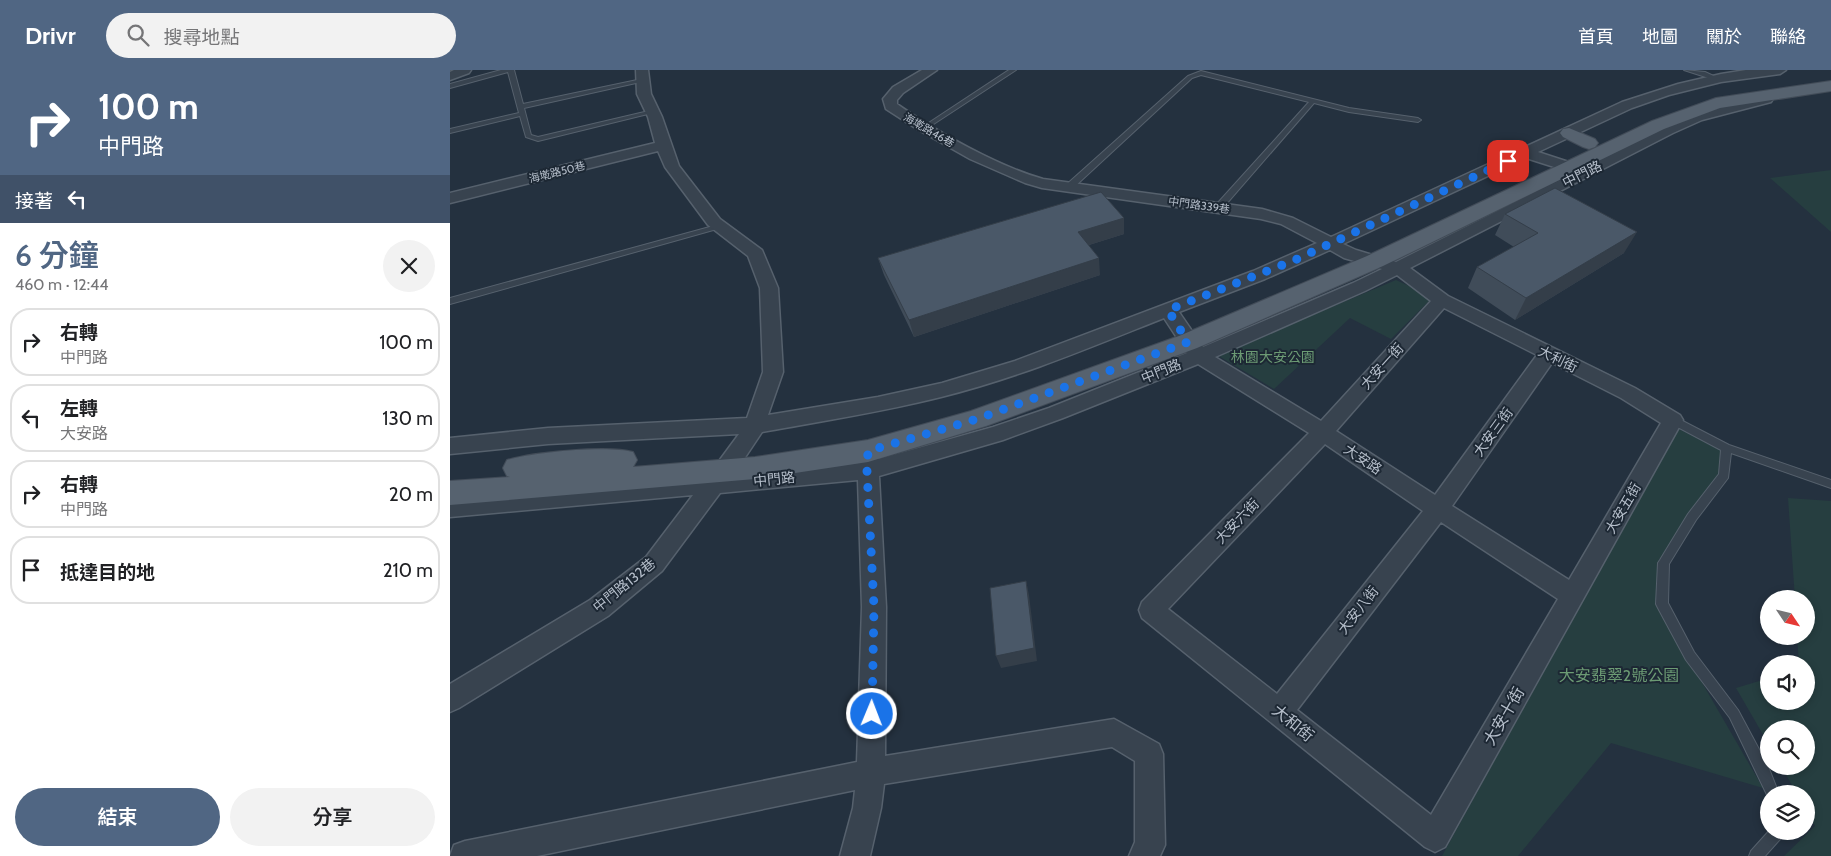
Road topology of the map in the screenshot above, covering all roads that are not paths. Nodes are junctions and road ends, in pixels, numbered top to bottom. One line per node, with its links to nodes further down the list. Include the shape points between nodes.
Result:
1 (465, 70): 8 (street)
2 (510, 70): 11 (lane); 15 (lane)
3 (930, 70): 18 (street, 海墘路46巷, via 898,90 890,99 891,106)
4 (1013, 70): 18 (lane)
5 (1687, 70): 10 (lane)
6 (1780, 70): 10 (street, 中門路)
7 (642, 75): 15 (lane); 16 (street, 中門路132巷, via 644,94)
8 (450, 76)
9 (1831, 76): 20 (main road, 中門路, via 1764,81 1689,96)
10 (1717, 79): 20 (street, 中門路, via 1627,105)
11 (450, 86)
12 (1831, 86): 24 (main road, 中門路, via 1716,104 1658,125)
13 (1831, 91): 24 (street, 中門路, via 1759,100 1697,117)
14 (1312, 101): 17 (lane); 25 (lane, via 1201,73 1190,77); 27 (lane)
15 (521, 110): 16 (lane, via 528,136 538,139); 19 (lane)
16 (653, 112): 21 (street, 中門路132巷)
17 (1418, 120)
18 (924, 128): 23 (street, 海墘路46巷)
19 (450, 131)
20 (1579, 138): 22 (street, 中門路); 24 (main road, 中門路)
21 (663, 145): 26 (street, 海墘路50巷); 28 (street, 中門路132巷, via 672,167 689,192)
22 (1526, 153): 24 (street); 29 (street, 中門路)
23 (991, 165): 25 (street, 中門路339巷, via 1021,178)
24 (1568, 167): 29 (main road, 中門路); 30 (main road, 中門路); 31 (street, 中門路)
25 (1069, 187): 27 (street, 中門路339巷)
26 (450, 198)
27 (1218, 208): 29 (street, 中門路339巷, via 1287,221)
28 (720, 227): 33 (lane); 37 (street, 中門路132巷, via 756,254 770,288 773,372)
29 (1340, 249): 30 (street, 中門路339巷); 34 (main road, 中門路)
30 (1375, 261): 31 (street, 中門路339巷); 34 (main road, 中門路)
31 (1399, 268): 32 (street, 大利街); 34 (street, 中門路)
32 (1442, 300): 35 (street, 大利街); 38 (street, 大安一街)
33 (450, 301)
34 (1184, 334): 37 (street, 中門路, via 1022,366 942,390 868,406); 38 (street, 大安路); 41 (main road, 中門路); 42 (main road, 中門路, via 1035,383)
35 (1548, 354): 36 (street, 大利街, via 1628,393); 47 (street, 大安三街)
36 (1673, 420): 40 (lane); 48 (street, 大安五街)
37 (755, 425): 39 (street, 中門路, via 548,436); 42 (street, 中門路132巷)
38 (1323, 432): 47 (street, 大安路); 49 (street, 大安六街)
39 (450, 446)
40 (1726, 448): 44 (lane); 53 (lane, via 1724,475 1692,516 1664,563 1662,604 1690,656 1734,714)
41 (867, 461): 42 (main road, 中門路); 52 (street, via 874,607)
42 (725, 470): 43 (main road, 中門路, via 574,462); 45 (main road, 中門路); 46 (street, 中門路); 50 (street, 中門路132巷, via 654,564 599,608)
43 (450, 476)
44 (1831, 484)
45 (450, 493)
46 (450, 508)
47 (1438, 509): 48 (street, 大安路); 51 (street, 大安八街)
48 (1572, 595): 54 (street, 大安十街)
49 (1151, 610): 51 (street, 大和街)
50 (450, 699)
51 (1279, 712): 54 (street, 大和街)
52 (871, 773): 56 (street); 57 (street); 58 (street, via 1114,733 1149,754 1150,845)
53 (1768, 785)
54 (1435, 837)
55 (1770, 840): 59 (lane)
56 (465, 856)
57 (855, 856)
58 (1144, 856)
59 (1756, 856)

